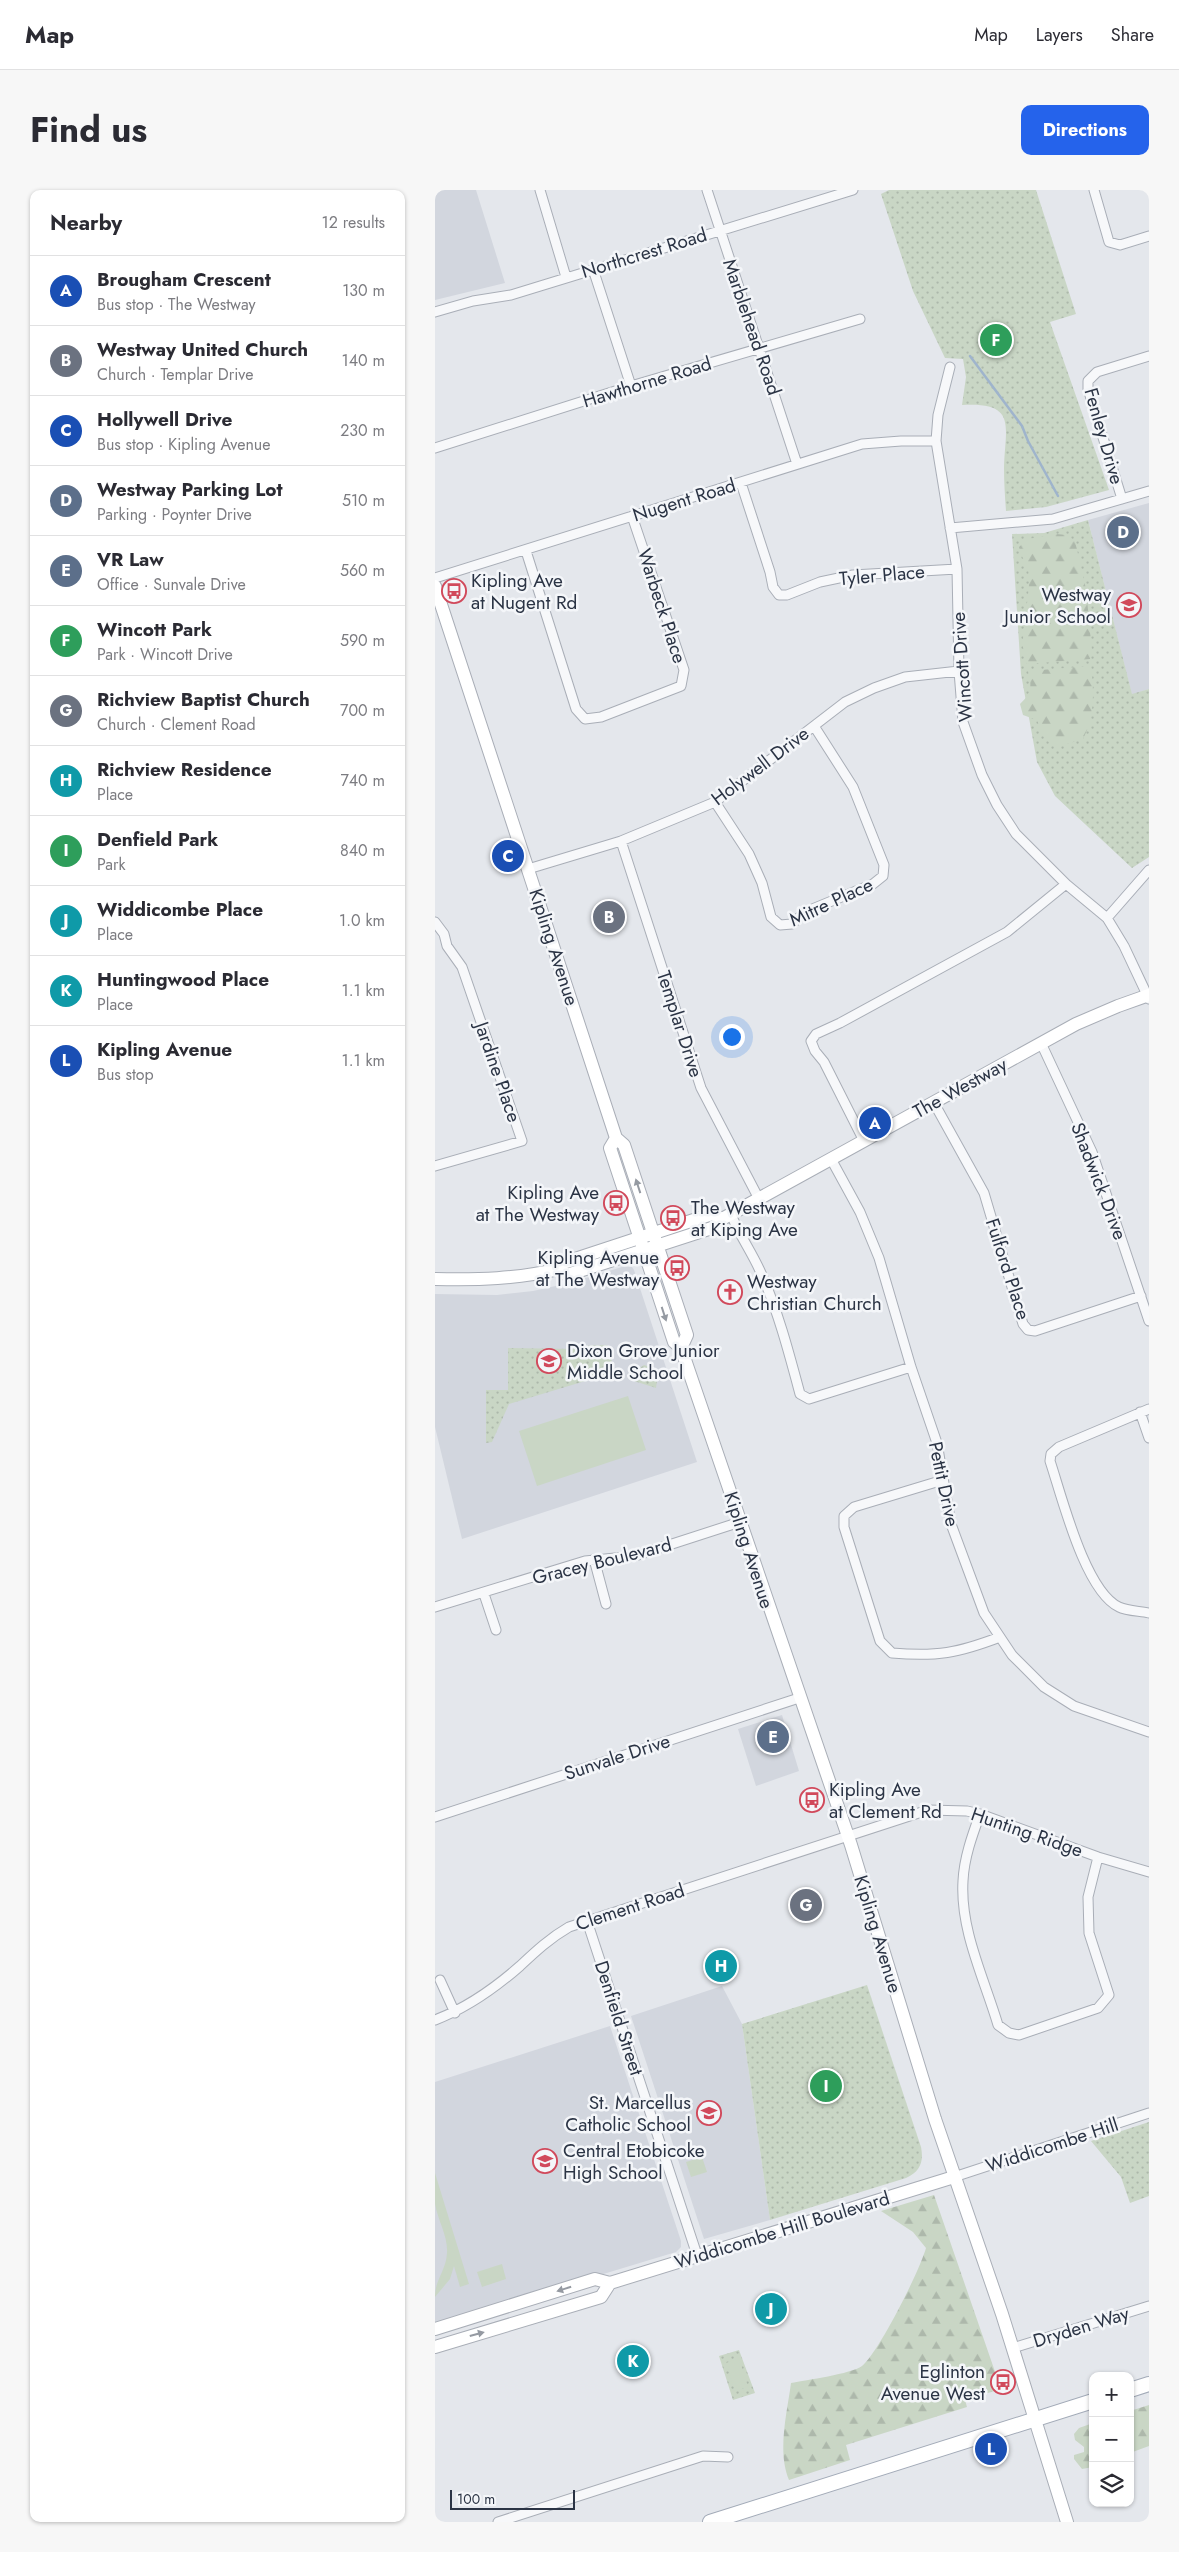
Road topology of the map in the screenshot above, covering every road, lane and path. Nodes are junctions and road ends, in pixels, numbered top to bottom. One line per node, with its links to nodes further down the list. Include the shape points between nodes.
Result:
1 (540, 190): 8 (street)
2 (707, 190): 5 (street, Marblehead Road)
3 (853, 190): 5 (street, Northcrest Road)
4 (1094, 190): 6 (street, via 1109,242 1120,245)
5 (719, 230): 7 (street, Northcrest Road); 11 (street, Marblehead Road)
6 (1149, 236)
7 (593, 269): 8 (street, Northcrest Road); 14 (street)
8 (565, 277): 9 (street, Northcrest Road, via 511,295)
9 (435, 312)
10 (860, 319): 11 (street, Hawthorne Road)
11 (760, 348): 14 (street, Hawthorne Road); 17 (street, Marblehead Road)
12 (1149, 356): 20 (street, Fenley Drive, via 1097,372 1088,381)
13 (950, 367): 15 (street, Wincott Drive, via 938,415)
14 (631, 386): 16 (street, Hawthorne Road)
15 (936, 441): 17 (street, Nugent Road, via 862,444); 22 (street, Wincott Drive)
16 (435, 448)
17 (797, 464): 18 (street, Nugent Road)
18 (741, 483): 21 (street, Nugent Road); 24 (street, Tyler Place, via 773,587 779,595 853,575)
19 (1149, 491): 20 (street)
20 (1122, 499): 22 (street, via 1053,519)
21 (632, 516): 23 (street, Nugent Road); 23 (street, Warbeck Place, via 684,670 684,679 681,686 601,717 585,719 576,709)
22 (950, 528): 24 (street, Wincott Drive)
23 (526, 551): 25 (street, Nugent Road)
24 (957, 569): 28 (street, Wincott Drive)
25 (435, 578)
26 (435, 586): 27 (main road, Kipling Avenue)
27 (440, 619): 32 (main road, Kipling Avenue)
28 (959, 671): 29 (street, Holywell Drive, via 905,677 874,688 845,702); 34 (street, Wincott Drive, via 963,722 981,775 1016,834)
29 (814, 726): 30 (street, Holywell Drive); 30 (street, Mitre Place, via 853,787 884,865 883,876 873,884 805,912 792,924 780,925 771,917 749,854)
30 (715, 802): 31 (street, Holywell Drive)
31 (621, 842): 32 (street, Holywell Drive); 44 (street, Templar Drive, via 701,1088)
32 (528, 868): 40 (main road, Kipling Avenue)
33 (1149, 870): 35 (street)
34 (1067, 884): 35 (street, Wincott Drive); 41 (street, via 1007,932 816,1034 811,1041 815,1051 824,1062)
35 (1107, 918): 37 (street, Wincott Drive)
36 (435, 922): 43 (street, Jardine Place, via 462,966 522,1141)
37 (1149, 996): 38 (main road, The Westway, via 1096,1015)
38 (1041, 1044): 39 (main road, The Westway); 52 (street, Shadwick Drive, via 1092,1152)
39 (934, 1103): 41 (main road, The Westway); 52 (street, Fulford Place, via 984,1193 1027,1330 1035,1331)
40 (616, 1138): 46 (main road, Kipling Avenue, one-way to 40, via 624,1145); 47 (main road, Kipling Avenue, via 610,1148)
41 (864, 1141): 42 (main road, The Westway)
42 (831, 1159): 44 (main road, The Westway); 55 (street, Pettit Drive, via 860,1212 879,1258)
43 (435, 1166)
44 (759, 1199): 45 (main road, The Westway)
45 (727, 1216): 46 (main road, The Westway, via 712,1214); 48 (main road, The Westway, via 718,1226); 55 (street, via 761,1274 784,1336 800,1394 809,1399)
46 (653, 1233): 47 (main road, The Westway); 48 (main road, Kipling Avenue)
47 (639, 1237): 49 (main road, Kipling Avenue); 50 (main road, The Westway, via 563,1263)
48 (657, 1246): 49 (main road, The Westway); 54 (main road, Kipling Avenue, via 687,1336)
49 (644, 1251): 50 (main road, The Westway, via 567,1275); 54 (main road, Kipling Avenue, one-way to 54, via 673,1342)
50 (559, 1268): 51 (main road, The Westway, via 505,1279)
51 (435, 1279)
52 (1141, 1296): 53 (street, Shadwick Drive)
53 (1149, 1321)
54 (681, 1348): 59 (main road, Kipling Avenue)
55 (911, 1367): 58 (street, Pettit Drive, via 937,1443)
56 (1145, 1411): 57 (street); 64 (street, via 1059,1447 1051,1454 1050,1461 1084,1561 1097,1588 1119,1607)
57 (1149, 1438)
58 (943, 1480): 66 (street, Pettit Drive, via 951,1524 960,1550 984,1613); 66 (street, via 854,1507 844,1516 844,1527 880,1641 892,1653 939,1655)
59 (741, 1522): 60 (street, Gracey Boulevard, via 635,1556); 67 (main road, Kipling Avenue)
60 (594, 1559): 61 (street, Gracey Boulevard); 62 (street)
61 (484, 1594): 63 (street, Gracey Boulevard); 65 (street)
62 (606, 1604)
63 (435, 1607)
64 (1149, 1613)
65 (496, 1630)
66 (1000, 1636): 68 (street, Pettit Drive, via 1012,1655 1044,1686 1066,1701)
67 (799, 1698): 70 (street, Sunvale Drive); 71 (main road, Kipling Avenue)
68 (1149, 1732)
69 (979, 1814): 71 (street, Hunting Ridge, via 928,1810); 72 (street, Hunting Ridge); 72 (street, via 967,1852 963,1904 970,1939 998,2025 1009,2034 1019,2035 1098,2008 1109,1994 1089,1933 1087,1897)
70 (435, 1817)
71 (847, 1835): 74 (street, Clement Road); 79 (main road, Kipling Avenue)
72 (1098, 1857): 73 (street, Hunting Ridge)
73 (1149, 1872)
74 (587, 1920): 76 (street, Clement Road, via 551,1937 494,1987); 80 (street, Denfield Street)
75 (440, 1980): 76 (street)
76 (455, 2012): 77 (street, Clement Road)
77 (435, 2020)
78 (1149, 2113): 79 (street, Widdicombe Hill)
79 (954, 2177): 80 (main road, Widdicombe Hill Boulevard); 85 (main road, Kipling Avenue)
80 (698, 2258): 81 (main road, Widdicombe Hill Boulevard)
81 (610, 2284): 83 (main road, Widdicombe Hill Boulevard, one-way to 83, via 595,2279); 84 (main road, Widdicombe Hill Boulevard, one-way to 81, via 601,2297)
82 (1149, 2306): 85 (street, Dryden Way)
83 (435, 2329)
84 (435, 2347)
85 (1013, 2348): 89 (main road, Kipling Avenue)
86 (1149, 2384): 87 (main road)
87 (1134, 2389)
88 (1089, 2402): 89 (main road)
89 (1034, 2419): 92 (main road); 93 (main road, Kipling Avenue)
90 (728, 2457): 91 (street, via 703,2456)
91 (498, 2522)
92 (710, 2522)
93 (1067, 2522)

